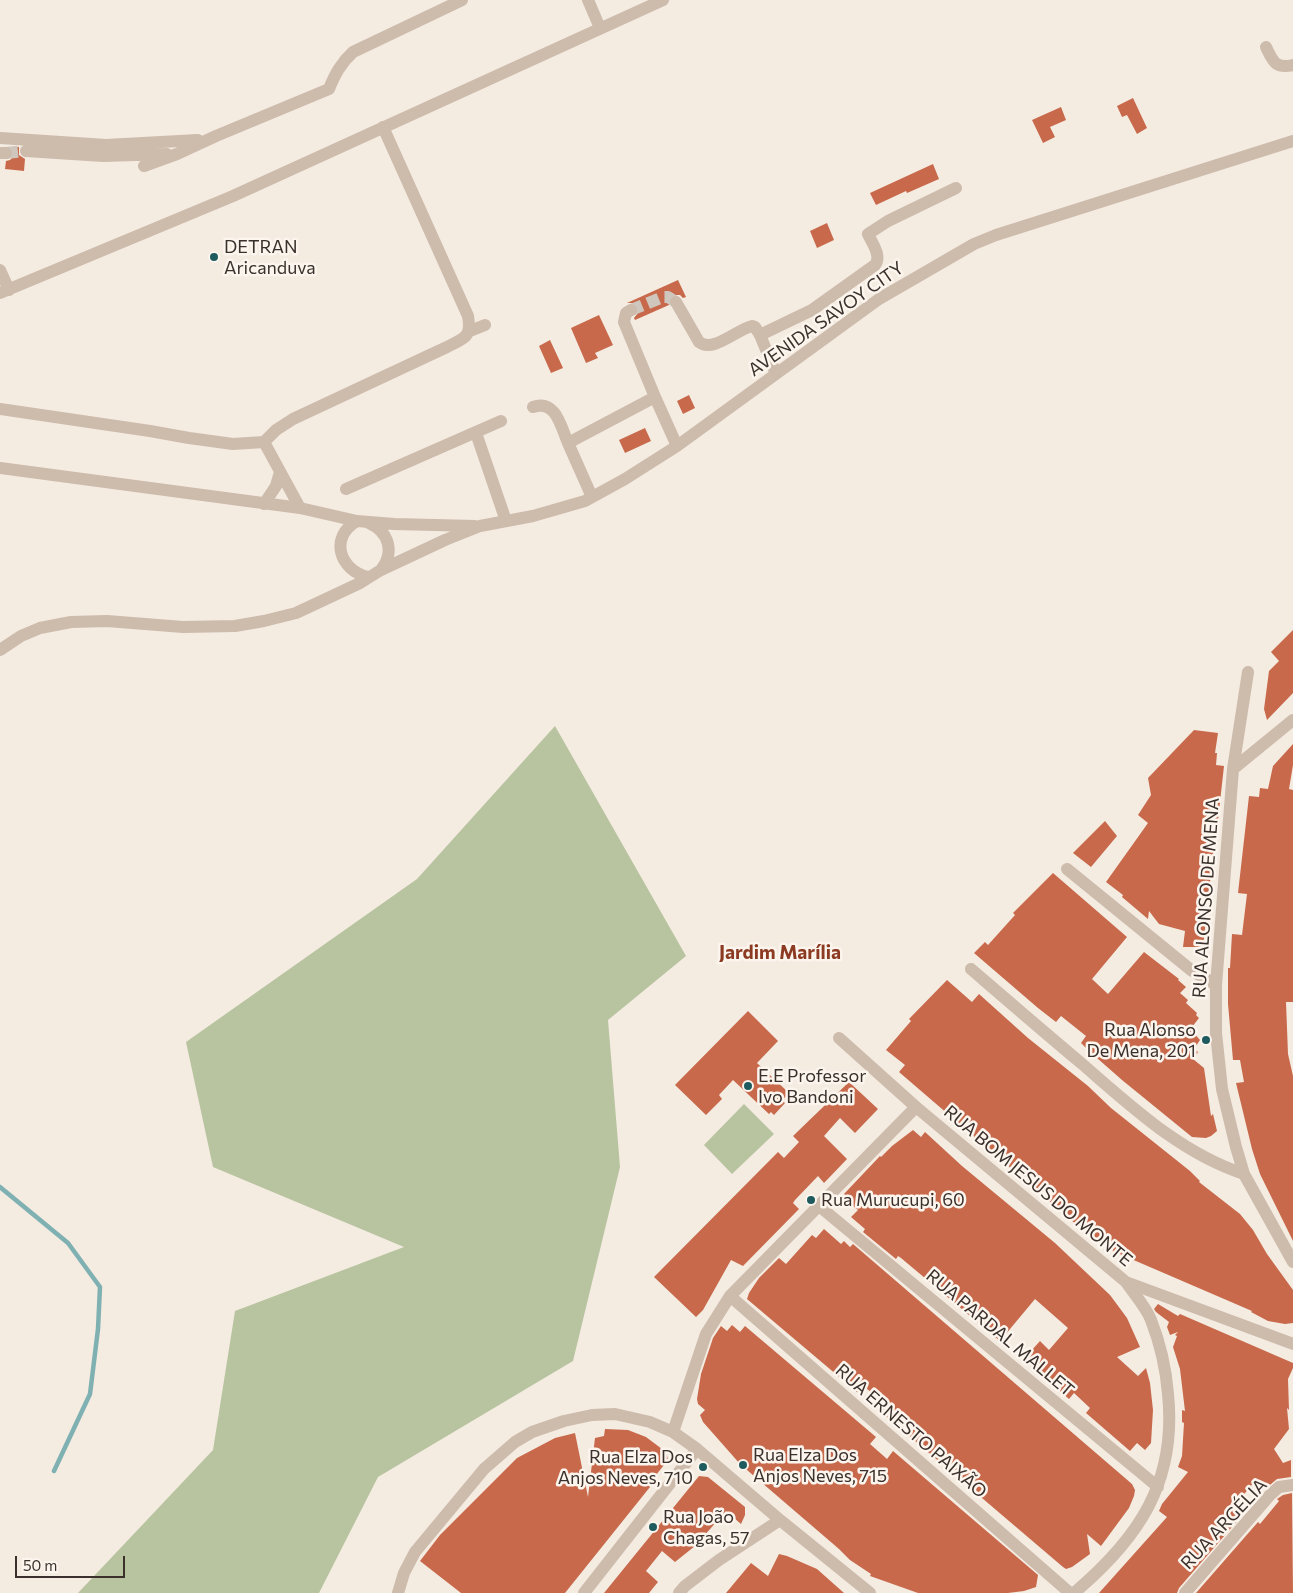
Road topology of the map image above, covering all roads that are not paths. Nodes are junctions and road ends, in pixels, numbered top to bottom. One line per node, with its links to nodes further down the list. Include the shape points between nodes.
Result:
1 (462, 0): 9 (street, via 353,52 341,63 329,89)
2 (589, 0): 4 (street)
3 (663, 0): 4 (street)
4 (600, 28): 7 (street)
5 (1266, 47): 6 (street, via 1276,65)
6 (1293, 65)
7 (383, 127): 16 (street, via 203,210); 20 (street, via 468,316)
8 (0, 138): 9 (street, via 106,145)
9 (206, 140): 12 (street)
10 (1293, 141): 22 (street, AVENIDA SAVOY CITY, via 974,244 879,299)
11 (26, 151): 12 (street, via 103,156)
12 (177, 154): 13 (street)
13 (144, 166)
14 (956, 188): 21 (street, via 868,234 878,257 875,265 812,310)
15 (0, 270): 16 (street)
16 (4, 292)
17 (676, 302): 21 (street, via 703,346 712,346 752,326)
18 (631, 310): 23 (street, via 624,316 624,322)
19 (485, 325): 20 (street)
20 (470, 331): 28 (street, via 447,347 288,422)
21 (760, 335): 22 (street)
22 (776, 374): 30 (street, AVENIDA SAVOY CITY)
23 (655, 398): 29 (street); 30 (street)
24 (533, 407): 29 (street, via 544,405 556,414)
25 (0, 409): 28 (street, via 233,444)
26 (501, 421): 27 (street)
27 (476, 433): 33 (street); 38 (street)
28 (264, 442): 32 (street)
29 (568, 443): 34 (street)
30 (677, 446): 34 (street, AVENIDA SAVOY CITY)
31 (0, 468): 35 (street)
32 (280, 472): 35 (street, via 276,486); 36 (street)
33 (346, 489)
34 (592, 497): 38 (street, AVENIDA SAVOY CITY)
35 (264, 504): 36 (street)
36 (300, 508): 37 (street)
37 (361, 521): 39 (street); 40 (street, via 382,530 388,541 388,559); 41 (street, via 348,526 344,532 342,554 349,567)
38 (506, 521): 39 (street, AVENIDA SAVOY CITY)
39 (480, 526): 40 (street)
40 (381, 570): 41 (street)
41 (368, 577): 42 (street, via 296,613 264,621 235,626 183,627 106,621 71,622 40,628)
42 (0, 650)
43 (1248, 672): 45 (street, RUA ALONSO DE MENA)
44 (1293, 720): 45 (street)
45 (1233, 769): 48 (street, RUA ALONSO DE MENA)
46 (1067, 869): 48 (street, via 1192,970)
47 (971, 969): 51 (street, via 1141,1115 1193,1152)
48 (1216, 985): 51 (street, RUA ALONSO DE MENA, via 1216,1033 1222,1089)
49 (839, 1038): 50 (street, RUA BOM JESUS DO MONTE)
50 (916, 1107): 52 (street); 54 (street, RUA BOM JESUS DO MONTE)
51 (1244, 1174): 53 (street, RUA ALONSO DE MENA)
52 (819, 1206): 55 (street); 60 (street, RUA PARDAL MALLET)
53 (1293, 1262)
54 (1126, 1282): 56 (street, RUA BOM JESUS DO MONTE); 60 (street, via 1150,1318 1167,1383 1169,1442)
55 (730, 1296): 57 (street, via 706,1334); 66 (street, RUA ERNESTO PAIXÃO)
56 (1293, 1344)
57 (673, 1432): 58 (street); 63 (street, via 650,1422 615,1414 582,1417 532,1432 484,1469 447,1511 414,1552)
58 (697, 1449): 61 (street); 64 (street)
59 (1293, 1485): 68 (street, RUA ARGÉLIA, via 1279,1488 1270,1495)
60 (1158, 1487): 67 (street, via 1144,1516 1112,1558)
61 (780, 1520): 62 (street, via 719,1560); 65 (street)
62 (686, 1591)
63 (398, 1593)
64 (584, 1593)
65 (870, 1593)
66 (1070, 1593)
67 (1074, 1593)
68 (1185, 1593)

